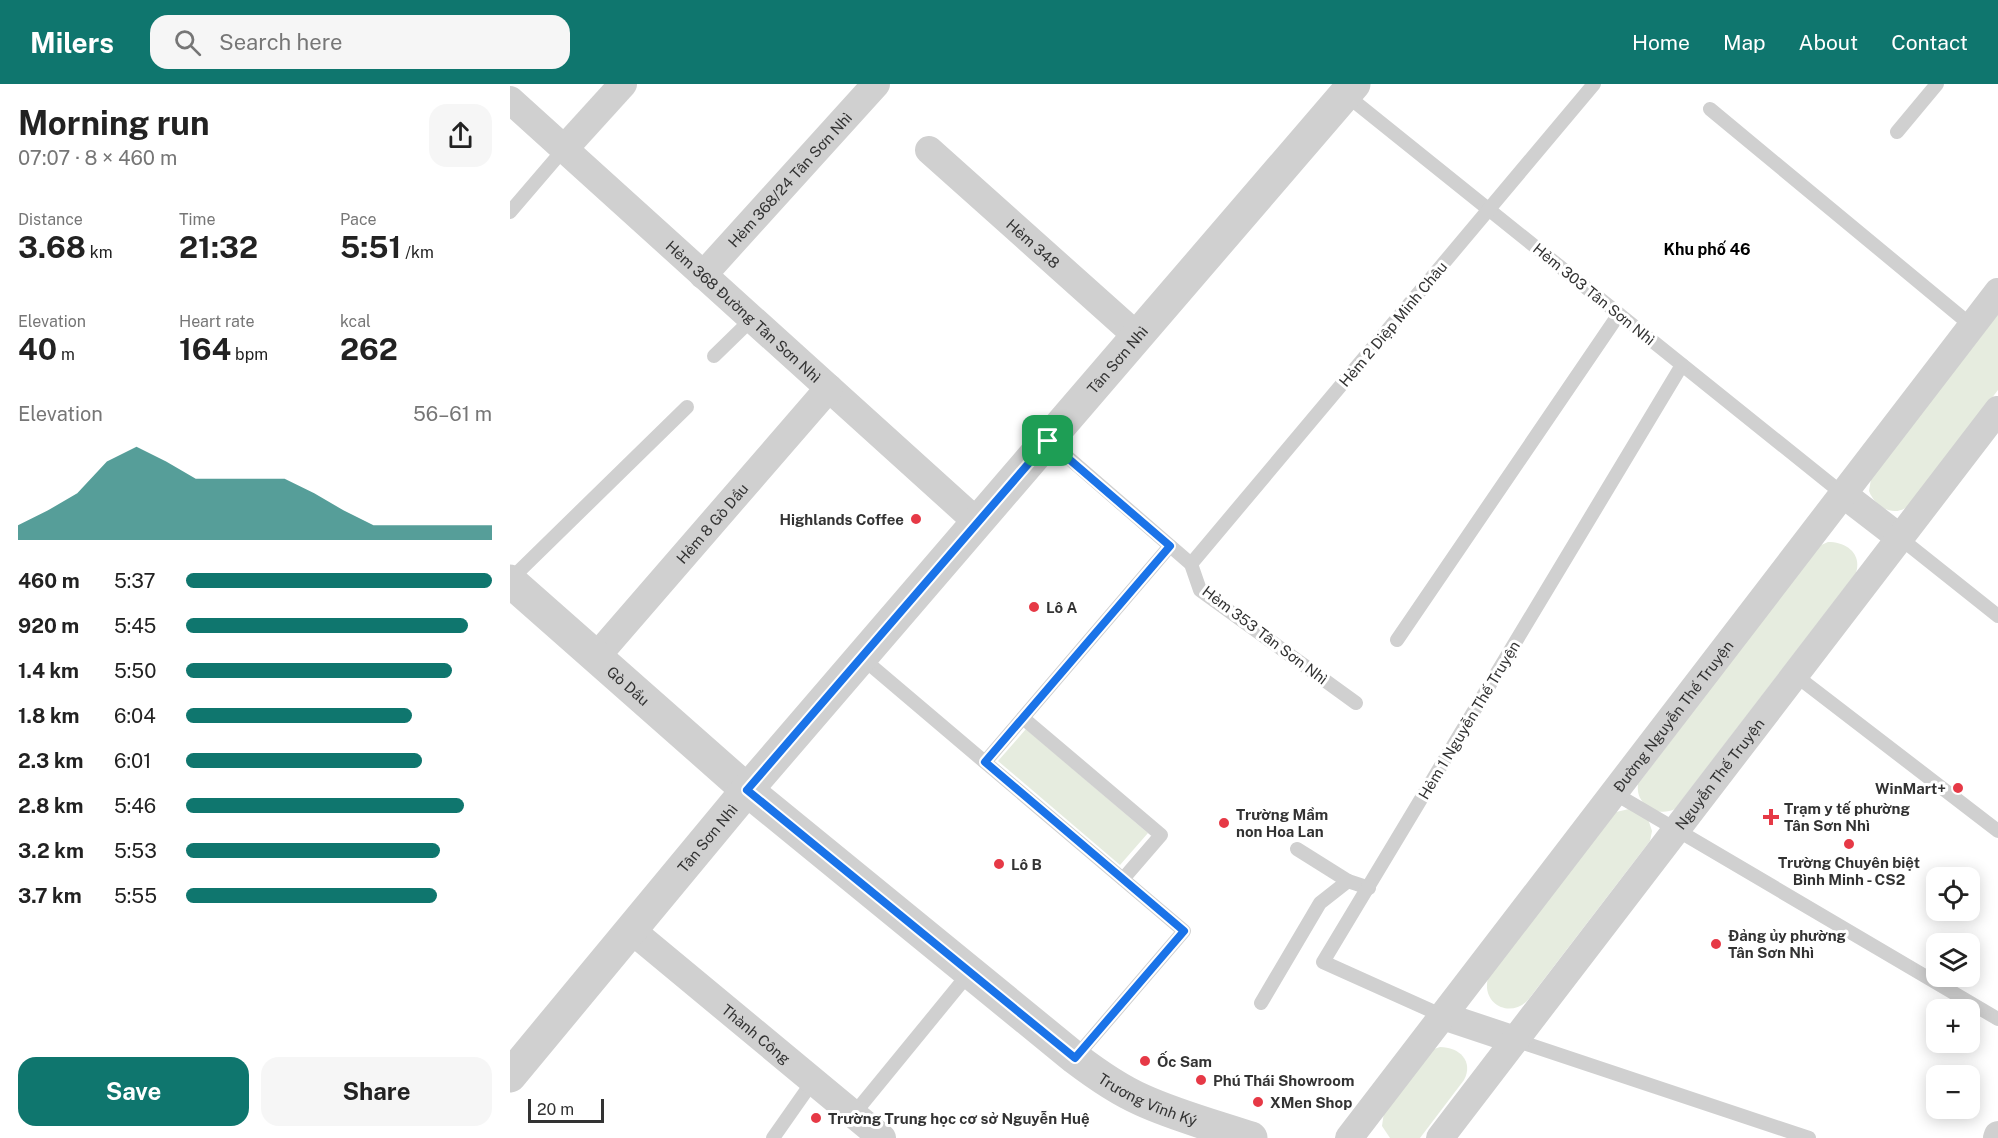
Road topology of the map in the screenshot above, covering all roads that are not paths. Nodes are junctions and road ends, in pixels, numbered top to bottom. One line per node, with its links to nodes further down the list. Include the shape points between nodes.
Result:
1 (623, 84): 9 (street)
2 (876, 84): 13 (street, Hẻm 368/24 Tân Sơn Nhì)
3 (1594, 84): 11 (lane, Hẻm 2 Diệp Minh Châu)
4 (1937, 84): 8 (lane)
5 (1350, 89): 11 (lane, Hẻm 303 Tân Sơn Nhì); 18 (street, Tân Sơn Nhì)
6 (510, 100): 9 (street, Hẻm 368 Đường Tân Sơn Nhì)
7 (1710, 109): 17 (lane)
8 (1897, 132)
9 (564, 149): 12 (lane); 13 (street, Hẻm 368 Đường Tân Sơn Nhì)
10 (929, 150): 18 (street, Hẻm 348)
11 (1489, 210): 15 (lane, Hẻm 303 Tân Sơn Nhì); 29 (lane, Hẻm 2 Diệp Minh Châu)
12 (510, 212)
13 (703, 275): 16 (street, Hẻm 368 Đường Tân Sơn Nhì)
14 (1998, 292): 17 (street, Đường Nguyễn Thế Truyện)
15 (1619, 314): 20 (lane, Hẻm 303 Tân Sơn Nhì); 32 (lane)
16 (752, 319): 19 (lane); 21 (street, Hẻm 368 Đường Tân Sơn Nhì)
17 (1972, 326): 25 (street, Đường Nguyễn Thế Truyện)
18 (1137, 336): 24 (street, Tân Sơn Nhì)
19 (714, 356)
20 (1682, 365): 25 (lane, Hẻm 303 Tân Sơn Nhì); 46 (lane, Hẻm 1 Nguyễn Thế Truyện)
21 (829, 388): 26 (street, Hẻm 368 Đường Tân Sơn Nhì); 33 (street, Hẻm 8 Gò Dầu)
22 (687, 407): 30 (lane)
23 (1998, 410): 27 (street, Nguyễn Thế Truyện)
24 (1048, 441): 26 (street, Tân Sơn Nhì); 28 (lane, Hẻm 353 Tân Sơn Nhì)
25 (1843, 494): 27 (street); 40 (street, Đường Nguyễn Thế Truyện)
26 (977, 522): 34 (street, Tân Sơn Nhì)
27 (1900, 538): 31 (lane); 35 (street, Nguyễn Thế Truyện)
28 (1170, 546): 29 (lane, Hẻm 353 Tân Sơn Nhì); 37 (lane)
29 (1191, 564): 36 (lane, Hẻm 353 Tân Sơn Nhì, via 1200,590)
30 (510, 580): 33 (street, Gò Dầu)
31 (1998, 616)
32 (1396, 640)
33 (596, 657): 39 (street, Gò Dầu)
34 (861, 657): 38 (lane); 39 (street, Tân Sơn Nhì)
35 (1795, 675): 41 (street, Nguyễn Thế Truyện); 42 (lane)
36 (1356, 703)
37 (1023, 718): 38 (lane); 44 (lane, via 1161,835)
38 (985, 762): 44 (lane)
39 (747, 790): 47 (street, Tân Sơn Nhì); 48 (street, Trương Vĩnh Ký)
40 (1614, 793): 41 (lane); 50 (street, Đường Nguyễn Thế Truyện)
41 (1677, 829): 51 (lane); 52 (street, Nguyễn Thế Truyện)
42 (1998, 831)
43 (1297, 849): 45 (lane)
44 (1123, 879): 53 (lane, via 1184,931)
45 (1347, 881): 46 (lane); 49 (lane, via 1320,903)
46 (1369, 888): 50 (lane, Hẻm 1 Nguyễn Thế Truyện, via 1323,962)
47 (630, 929): 54 (street, Tân Sơn Nhì); 55 (street, Thành Công)
48 (970, 972): 53 (street, Trương Vĩnh Ký); 56 (lane)
49 (1261, 1004)
50 (1443, 1016): 52 (street); 60 (street, Đường Nguyễn Thế Truyện)
51 (1998, 1019)
52 (1515, 1040): 61 (street, Nguyễn Thế Truyện); 62 (lane)
53 (1075, 1058): 59 (street, Trương Vĩnh Ký, via 1141,1100)
54 (510, 1076)
55 (813, 1081): 56 (street, Thành Công); 57 (lane)
56 (853, 1115): 58 (street, Thành Công)
57 (773, 1138)
58 (882, 1138)
59 (1251, 1138)
60 (1349, 1138)
61 (1440, 1138)
62 (1809, 1138)

